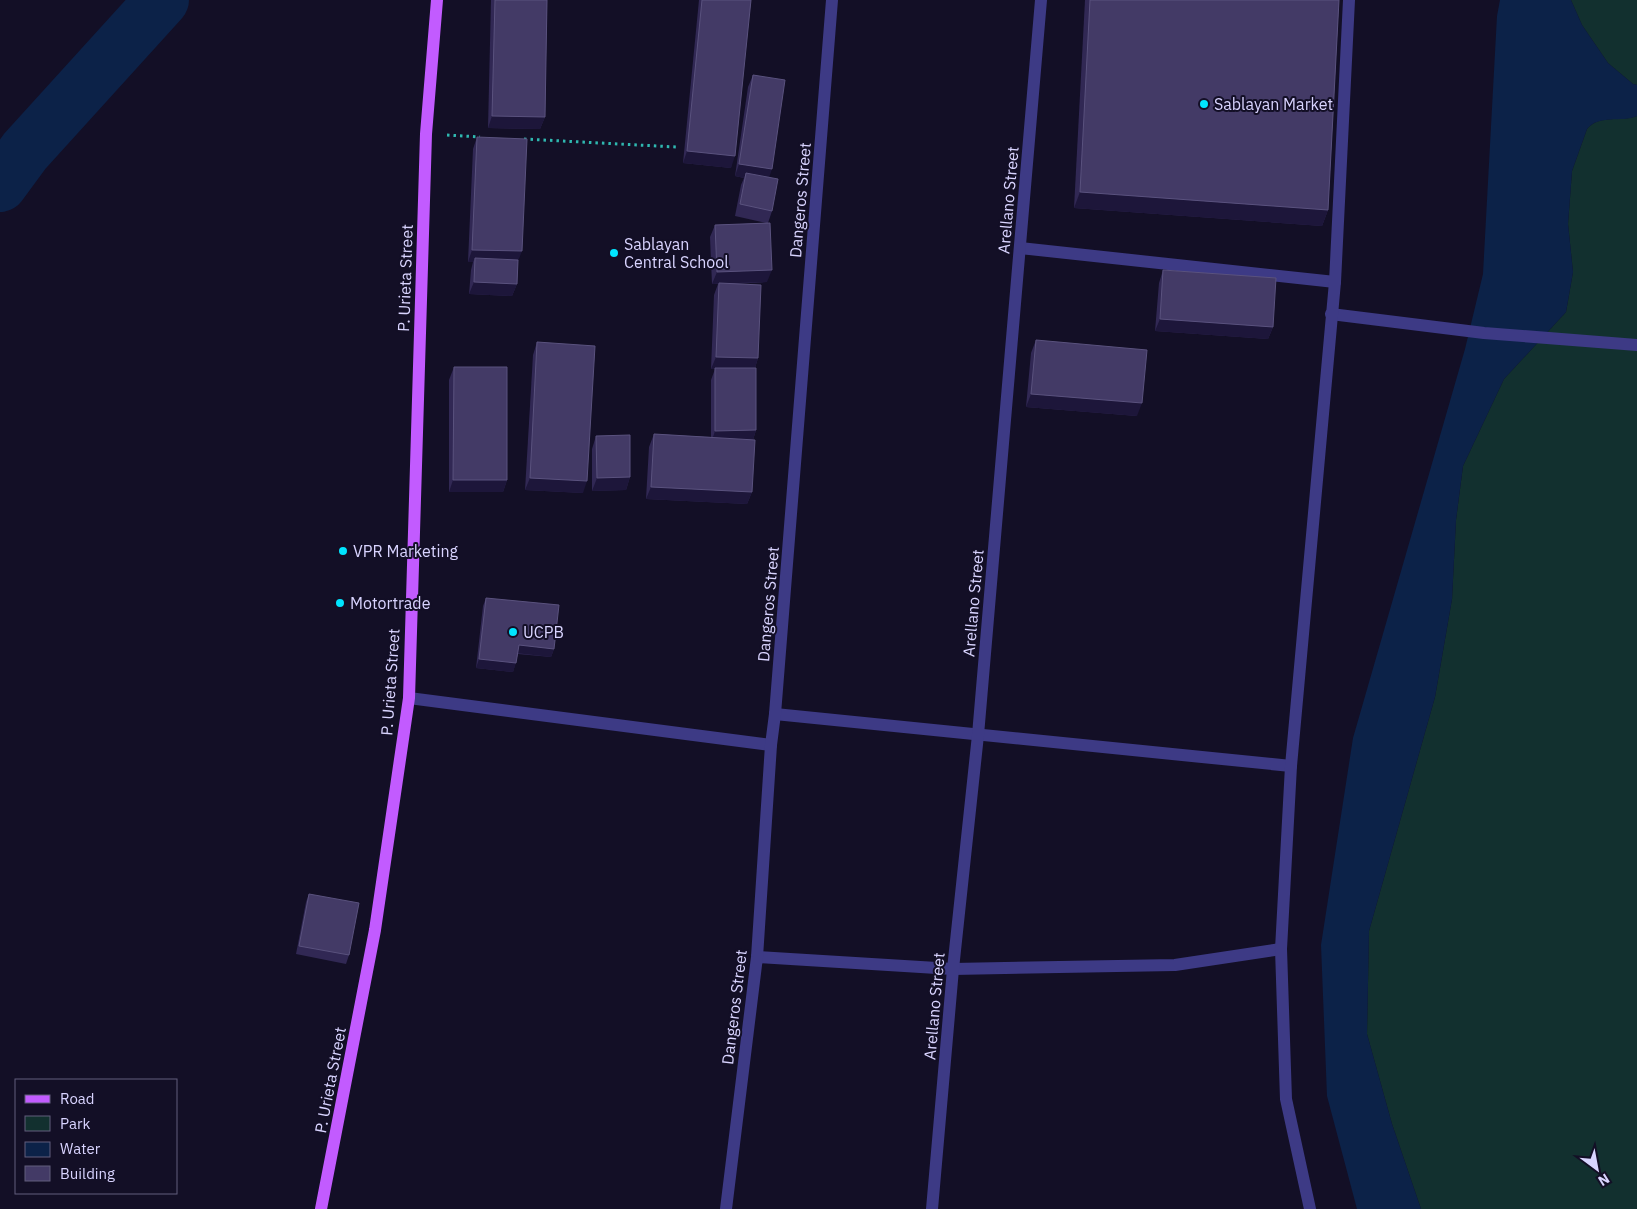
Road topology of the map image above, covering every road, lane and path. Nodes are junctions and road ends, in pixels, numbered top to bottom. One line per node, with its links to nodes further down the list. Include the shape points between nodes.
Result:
1 (437, 0): 5 (main road, P. Urieta Street)
2 (832, 0): 14 (street, Dangeros Street)
3 (1041, 0): 9 (street, Arellano Street)
4 (1349, 0): 10 (street)
5 (426, 134): 6 (path); 13 (main road, P. Urieta Street)
6 (484, 137)
7 (522, 139): 8 (path)
8 (676, 147)
9 (1020, 248): 10 (street); 15 (street, Arellano Street)
10 (1335, 282): 11 (street)
11 (1331, 314): 12 (street, via 1484,334); 17 (street)
12 (1637, 345)
13 (409, 698): 16 (street); 21 (main road, P. Urieta Street, via 375,930)
14 (775, 714): 15 (street); 16 (street, Dangeros Street)
15 (978, 736): 17 (street); 20 (street, Arellano Street)
16 (771, 746): 19 (street, Dangeros Street)
17 (1292, 766): 18 (street)
18 (1281, 950): 20 (street, via 1174,964); 24 (street, via 1286,1099)
19 (757, 957): 20 (street); 22 (street, Dangeros Street)
20 (953, 969): 23 (street, Arellano Street)
21 (321, 1209)
22 (726, 1209)
23 (932, 1209)
24 (1310, 1209)

